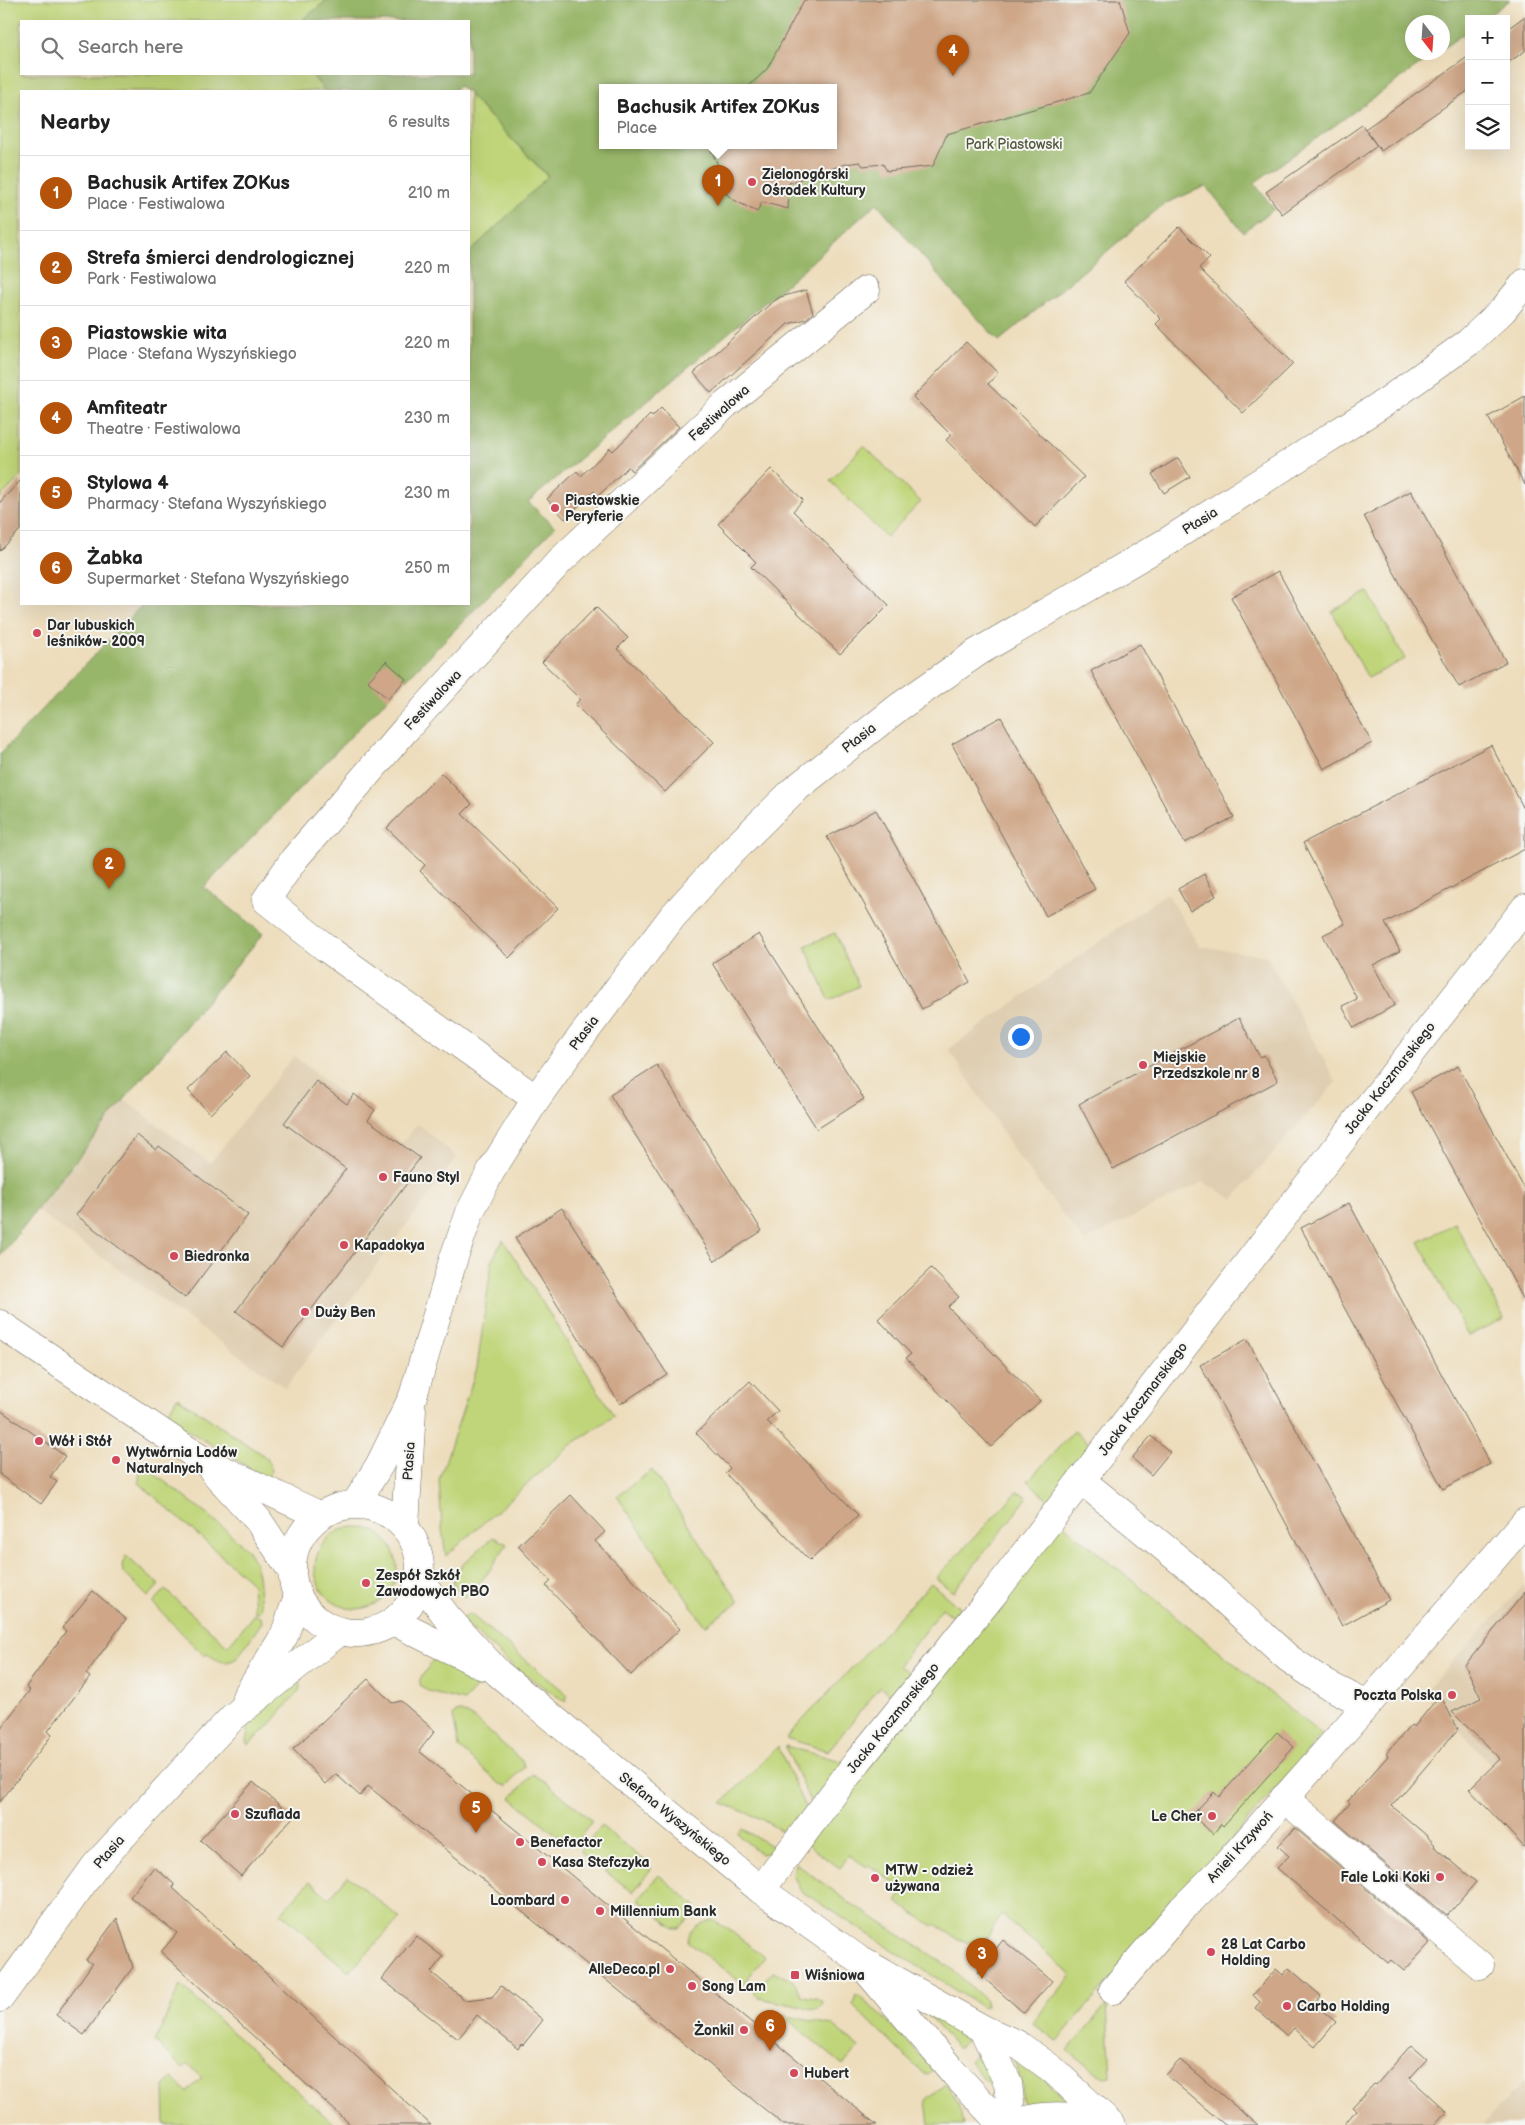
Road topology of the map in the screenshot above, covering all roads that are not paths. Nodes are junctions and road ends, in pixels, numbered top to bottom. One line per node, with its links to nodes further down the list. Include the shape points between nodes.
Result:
1 (1525, 283): 4 (street, Ptasia, via 1470,342 1387,401 1168,541 978,652 899,707 808,778 731,852 673,916)
2 (866, 290): 4 (street, Festiwalowa, via 725,406 560,561 405,730 295,858 266,900 326,948)
3 (1525, 908): 8 (street, Jacka Kaczmarskiego, via 1360,1116)
4 (536, 1099): 6 (street, Ptasia, via 491,1171 470,1212)
5 (0, 1324): 7 (street)
6 (413, 1396): 9 (street, Ptasia, via 380,1464); 12 (street, Ptasia)
7 (204, 1461): 10 (street); 13 (street, via 258,1520)
8 (1080, 1480): 19 (street, via 1193,1571 1288,1658 1326,1684); 22 (street, Jacka Kaczmarskiego, via 996,1592 858,1761)
9 (356, 1503): 10 (street); 12 (street, via 382,1509)
10 (319, 1515): 13 (street, via 304,1528 294,1548)
11 (1525, 1522): 19 (street, Anieli Krzywoń)
12 (405, 1526): 14 (street, via 418,1550)
13 (290, 1568): 15 (street)
14 (420, 1580): 16 (street, via 412,1602); 18 (street, Stefana Wyszyńskiego, via 447,1617)
15 (297, 1599): 17 (street, via 317,1621); 20 (street, Ptasia, via 284,1636)
16 (394, 1621): 17 (street, via 370,1632); 18 (street, Stefana Wyszyńskiego)
17 (339, 1632): 20 (street, Ptasia)
18 (498, 1674): 22 (street, Stefana Wyszyńskiego)
19 (1367, 1705): 21 (street, Anieli Krzywoń)
20 (233, 1717): 26 (street, Ptasia, via 96,1865)
21 (1284, 1798): 24 (street); 25 (street, Anieli Krzywoń)
22 (761, 1890): 23 (street, Stefana Wyszyńskiego)
23 (858, 1959): 27 (street, Stefana Wyszyńskiego); 29 (street, Stefana Wyszyńskiego)
24 (1480, 1966)
25 (1113, 1990)
26 (0, 1998)
27 (983, 2029): 28 (street, Stefana Wyszyńskiego, via 1017,2044 1052,2069); 30 (street, via 1008,2083 1010,2102)
28 (1108, 2122): 31 (street, via 1046,2117 1025,2119)
29 (1002, 2125)
30 (1006, 2125)
31 (1013, 2125)

